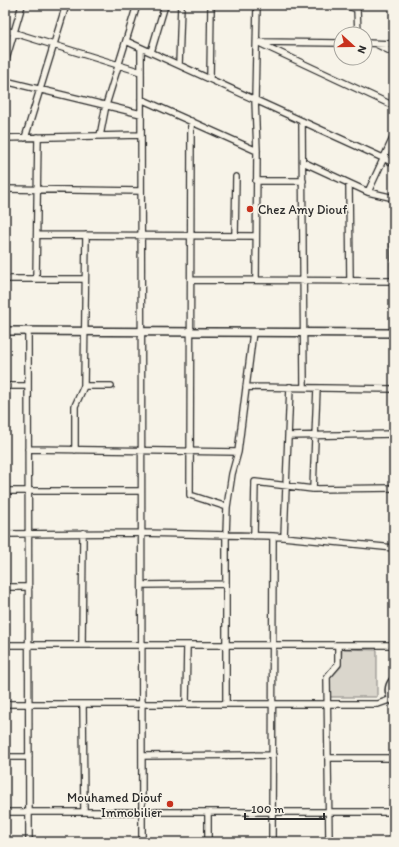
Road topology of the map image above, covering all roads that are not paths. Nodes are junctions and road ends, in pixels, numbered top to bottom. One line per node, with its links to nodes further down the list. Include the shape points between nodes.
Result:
1 (22, 5): 11 (street)
2 (66, 5): 17 (street)
3 (137, 5): 12 (street)
4 (165, 5): 19 (street)
5 (181, 5): 23 (street)
6 (211, 5): 25 (street)
7 (257, 5): 13 (street)
8 (344, 5): 9 (street, via 357,9)
9 (358, 26)
10 (5, 30): 11 (street)
11 (13, 32): 17 (street); 21 (street)
12 (126, 41): 18 (street); 22 (street)
13 (257, 42): 14 (street); 29 (street); 31 (street)
14 (333, 43)
15 (376, 43): 16 (street); 20 (street)
16 (394, 44)
17 (54, 45): 22 (street); 27 (street)
18 (141, 48): 19 (street); 24 (street)
19 (151, 52): 23 (street)
20 (394, 53)
21 (5, 63)
22 (119, 65): 24 (street); 30 (street)
23 (179, 65): 25 (street)
24 (141, 72): 28 (street)
25 (210, 79): 29 (street)
26 (5, 81): 27 (street)
27 (40, 89): 30 (street); 40 (street)
28 (141, 99): 32 (street); 33 (street)
29 (255, 100): 34 (street); 41 (street)
30 (106, 105): 32 (street); 36 (street)
31 (394, 106)
32 (141, 114): 35 (street)
33 (191, 121): 41 (street); 57 (street)
34 (302, 121): 42 (street); 43 (street)
35 (141, 135): 36 (street); 51 (street)
36 (100, 136): 38 (street)
37 (394, 136): 42 (street)
38 (38, 137): 40 (street); 50 (street)
39 (5, 138): 40 (street)
40 (25, 138)
41 (256, 151): 47 (street)
42 (384, 158): 44 (street); 52 (street)
43 (303, 162): 46 (street); 48 (street)
44 (394, 163)
45 (236, 178): 58 (street)
46 (303, 180): 47 (street); 66 (street)
47 (256, 181): 59 (street)
48 (349, 184): 52 (street); 67 (street)
49 (5, 188): 50 (street)
50 (37, 189): 51 (street); 54 (street)
51 (141, 190): 56 (street)
52 (368, 192): 53 (street)
53 (393, 197): 60 (street)
54 (36, 235): 55 (street); 62 (street)
55 (86, 235): 56 (street); 63 (street)
56 (141, 235): 57 (street); 72 (street)
57 (191, 235): 58 (street); 64 (street)
58 (235, 236): 59 (street)
59 (256, 236): 65 (street)
60 (394, 277)
61 (5, 279): 62 (street)
62 (36, 279): 63 (street)
63 (85, 279): 71 (street)
64 (191, 280): 65 (street); 73 (street)
65 (256, 280): 66 (street)
66 (303, 280): 67 (street); 75 (street)
67 (350, 281): 68 (street)
68 (394, 281)
69 (5, 331): 70 (main road)
70 (28, 331): 71 (main road); 78 (street)
71 (84, 331): 72 (main road); 79 (street)
72 (141, 332): 73 (main road); 91 (street)
73 (191, 332): 74 (main road); 92 (street)
74 (253, 332): 75 (main road); 81 (street)
75 (304, 333): 76 (main road); 83 (street)
76 (394, 333)
77 (5, 386): 78 (street)
78 (28, 386): 89 (street)
79 (84, 386): 80 (street); 90 (street, via 75,406)
80 (111, 386)
81 (246, 387): 82 (street); 93 (street)
82 (290, 387): 83 (street); 88 (street)
83 (304, 387): 84 (street)
84 (317, 388): 85 (street); 87 (street)
85 (394, 389)
86 (394, 434): 87 (street)
87 (315, 435): 88 (street); 96 (street)
88 (288, 436): 94 (street)
89 (28, 449): 90 (street); 98 (street)
90 (75, 450): 91 (street)
91 (141, 451): 92 (street); 99 (street)
92 (191, 451): 93 (street); 100 (street, via 190,495)
93 (238, 452): 100 (street)
94 (286, 486): 96 (street); 106 (street, via 255,482); 108 (street)
95 (394, 488): 96 (street)
96 (313, 489)
97 (5, 491): 98 (street)
98 (28, 491): 99 (street); 103 (street)
99 (141, 491): 101 (street)
100 (228, 507): 105 (street)
101 (141, 533): 104 (street); 105 (street); 110 (street)
102 (5, 534): 103 (street)
103 (28, 534): 104 (street); 113 (street)
104 (83, 534): 116 (street)
105 (226, 535): 106 (street); 111 (street)
106 (254, 536): 107 (street)
107 (274, 536): 108 (street); 120 (street)
108 (284, 537): 109 (street)
109 (394, 548)
110 (142, 584): 111 (street); 117 (street)
111 (226, 584): 119 (street)
112 (5, 587): 113 (street)
113 (29, 587): 115 (street)
114 (5, 645): 115 (street)
115 (29, 645): 116 (street); 126 (street)
116 (82, 645): 117 (street)
117 (142, 645): 118 (street); 128 (street)
118 (187, 645): 119 (street); 129 (street)
119 (226, 645): 120 (street); 130 (street)
120 (273, 645): 121 (street); 131 (street)
121 (338, 645): 122 (street); 132 (street, via 338,664 327,677)
122 (394, 645)
123 (394, 680): 124 (highway, via 390,686)
124 (393, 700): 132 (street, via 378,704)
125 (5, 704): 126 (street)
126 (29, 704): 127 (street); 136 (street)
127 (83, 704): 128 (street); 141 (street)
128 (142, 704): 129 (street); 134 (street)
129 (186, 704): 130 (street)
130 (226, 704): 131 (street)
131 (273, 704): 132 (street); 133 (street)
132 (327, 704): 137 (street)
133 (273, 755): 134 (street); 144 (street)
134 (142, 756): 142 (street)
135 (5, 757): 136 (street)
136 (29, 757): 140 (street)
137 (328, 758): 138 (street); 145 (street)
138 (394, 758)
139 (5, 812): 140 (street)
140 (29, 812): 141 (street); 147 (street)
141 (84, 812): 142 (street)
142 (142, 812): 143 (street); 148 (street)
143 (208, 812): 144 (street); 149 (street)
144 (272, 812): 145 (street); 150 (street)
145 (328, 812): 146 (street); 151 (street)
146 (394, 812)
147 (29, 842)
148 (142, 842)
149 (208, 842)
150 (272, 842)
151 (329, 842)

